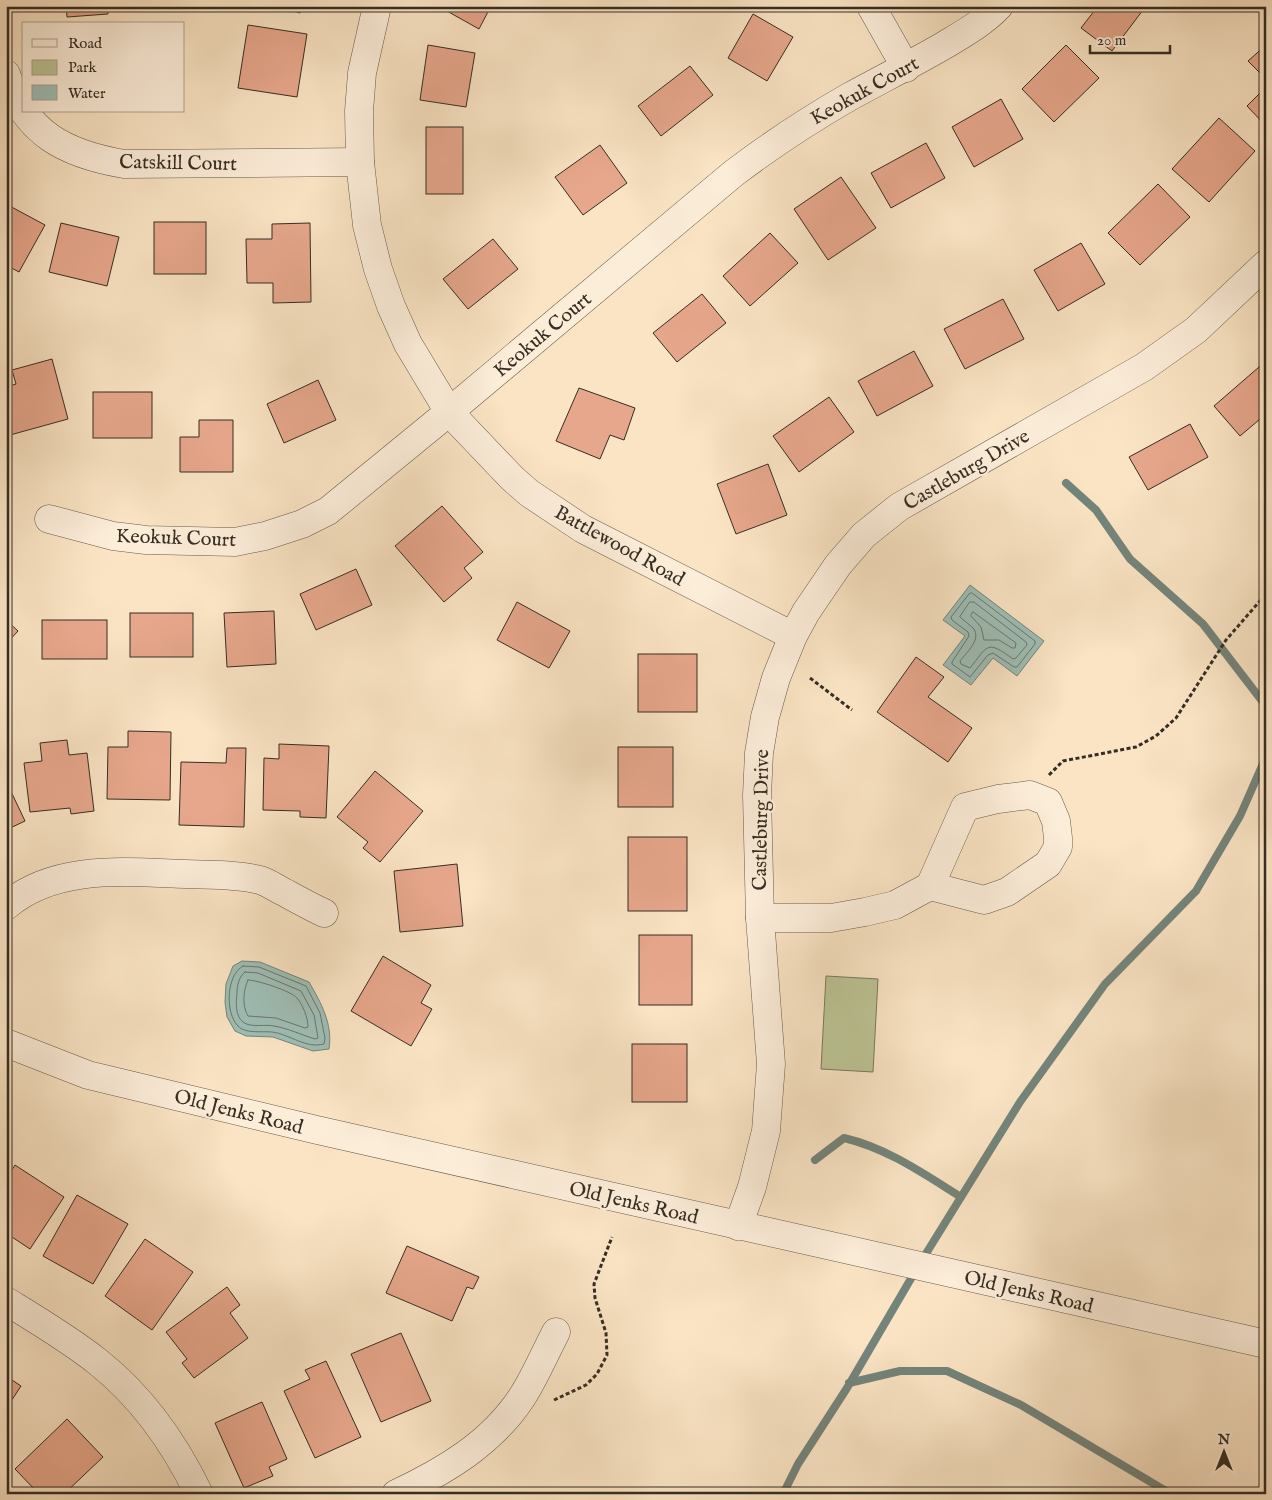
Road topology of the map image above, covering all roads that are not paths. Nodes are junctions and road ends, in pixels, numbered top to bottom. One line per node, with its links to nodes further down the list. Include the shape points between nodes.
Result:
1 (377, 6): 8 (street, Battlewood Road, via 362,73)
2 (871, 6): 4 (street)
3 (999, 6): 4 (street, Keokuk Court, via 971,30)
4 (906, 68): 10 (street, Keokuk Court, via 823,112 734,173)
5 (6, 74): 6 (street, Catskill Court)
6 (22, 109)
7 (24, 112): 8 (street, Catskill Court, via 36,128 63,146 96,160 124,164)
8 (360, 162): 10 (street, Battlewood Road, via 368,225 391,306 408,344)
9 (1266, 264): 12 (street, Castleburg Drive, via 1196,330 1144,367 898,507 864,535 838,565)
10 (449, 412): 11 (street, Keokuk Court, via 328,511 265,536 235,542 146,540 113,536); 12 (street, Battlewood Road, via 529,493 583,529)
11 (49, 519)
12 (793, 636): 16 (street, Castleburg Drive, via 776,678 759,753)
13 (930, 886): 13 (street, via 965,808 1030,795 1048,802 1056,821 1058,838 1058,847 1048,864 1007,892 984,900); 16 (street, via 895,905 856,914 831,918)
14 (6, 906): 15 (street, via 39,887 67,877 131,872 240,876 262,880)
15 (324, 914)
16 (760, 918): 18 (street, Castleburg Drive, via 771,1064 766,1131)
17 (6, 1043): 18 (street, Old Jenks Road, via 88,1075)
18 (738, 1226): 21 (street, Old Jenks Road)
19 (6, 1300): 22 (street, via 71,1342 123,1384 169,1440)
20 (556, 1332): 23 (street, via 523,1396 493,1432 434,1476)
21 (1266, 1344)
22 (199, 1494)
23 (396, 1494)

